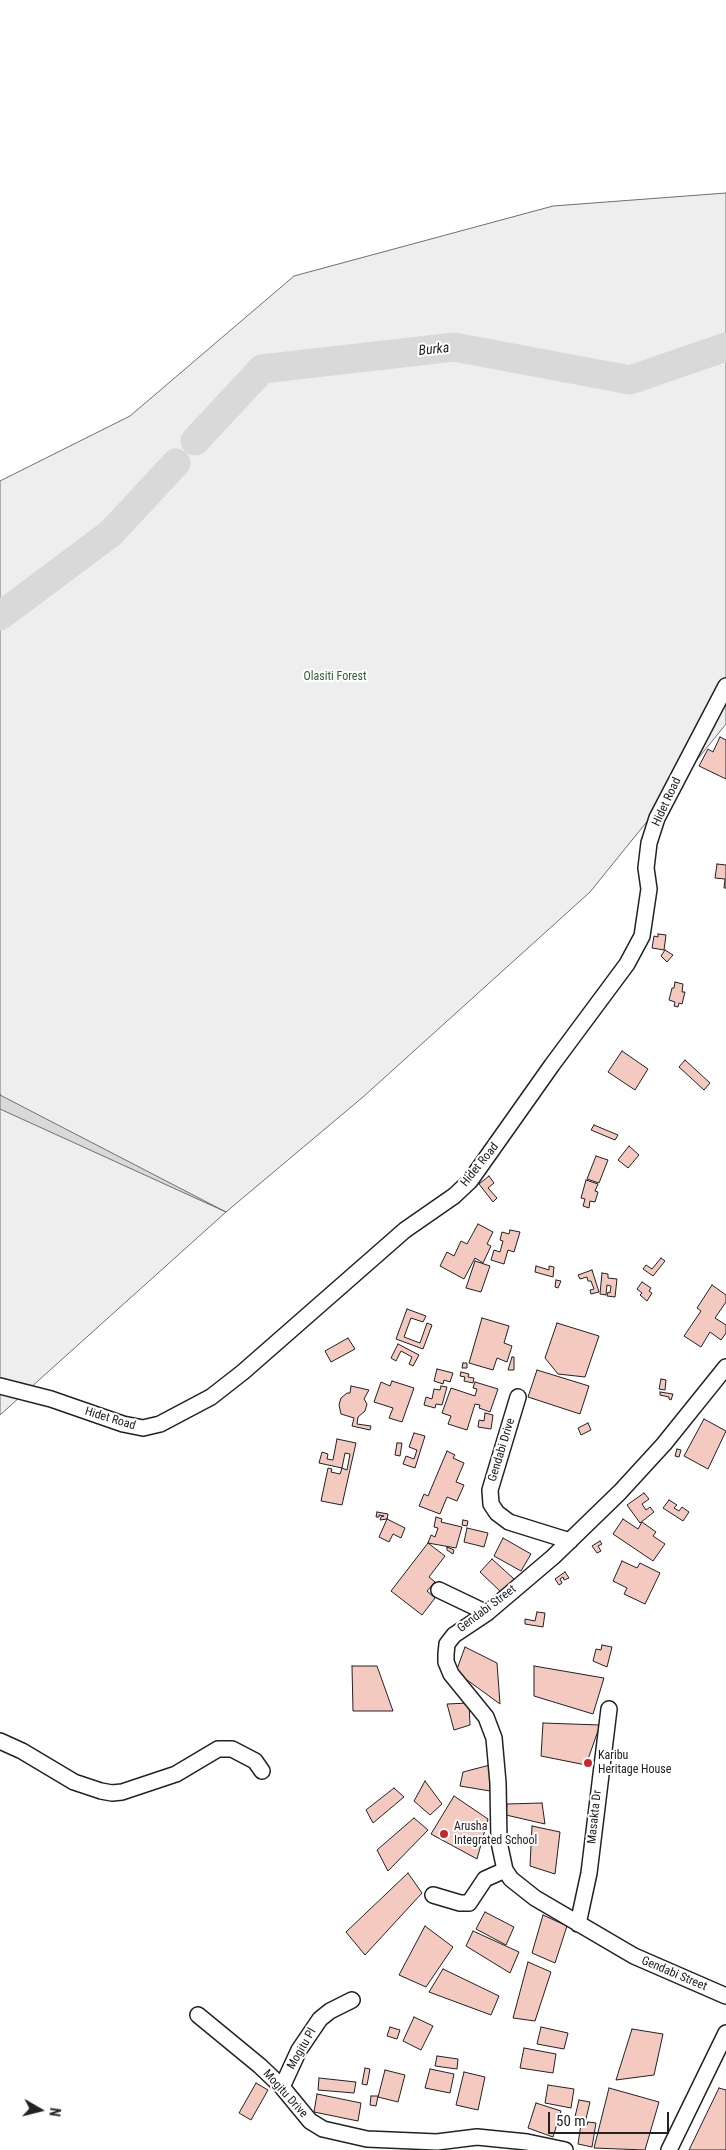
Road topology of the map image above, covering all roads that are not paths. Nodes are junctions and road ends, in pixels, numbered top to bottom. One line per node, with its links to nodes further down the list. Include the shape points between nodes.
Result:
1 (726, 686): 3 (street, Hidet Road, via 657,818 649,843 646,868 649,889 642,936 628,964 470,1181 405,1230 212,1397 160,1424 143,1428 124,1424 51,1398)
2 (726, 1367): 5 (street, Gendabi Street, via 664,1444)
3 (0, 1386)
4 (518, 1397): 5 (street, Gendabi Drive, via 490,1490 490,1504 509,1522)
5 (570, 1541): 7 (street, Gendabi Street)
6 (439, 1590): 7 (street)
7 (487, 1613): 11 (street, Gendabi Street, via 450,1639 446,1662 451,1674 486,1717 494,1738 499,1842)
8 (609, 1709): 13 (street, Masakta Dr, via 589,1872)
9 (0, 1741): 10 (street, via 74,1782 112,1793 176,1774 218,1749 232,1749 254,1761)
10 (262, 1771)
11 (505, 1870): 12 (street, via 485,1879 469,1903); 13 (street, Gendabi Street, via 519,1886)
12 (433, 1896)
13 (578, 1924): 14 (street, Gendabi Street, via 634,1956)
14 (726, 1996)
15 (352, 2000): 18 (street, Mogitu Pl, via 330,2010 320,2019 299,2050)
16 (198, 2015): 18 (street, Mogitu Drive)
17 (726, 2033): 20 (street)
18 (282, 2087): 19 (street, Mogitu Drive, via 310,2121 323,2129 367,2140 437,2142 477,2137 528,2142)
19 (565, 2150)
20 (669, 2150)

